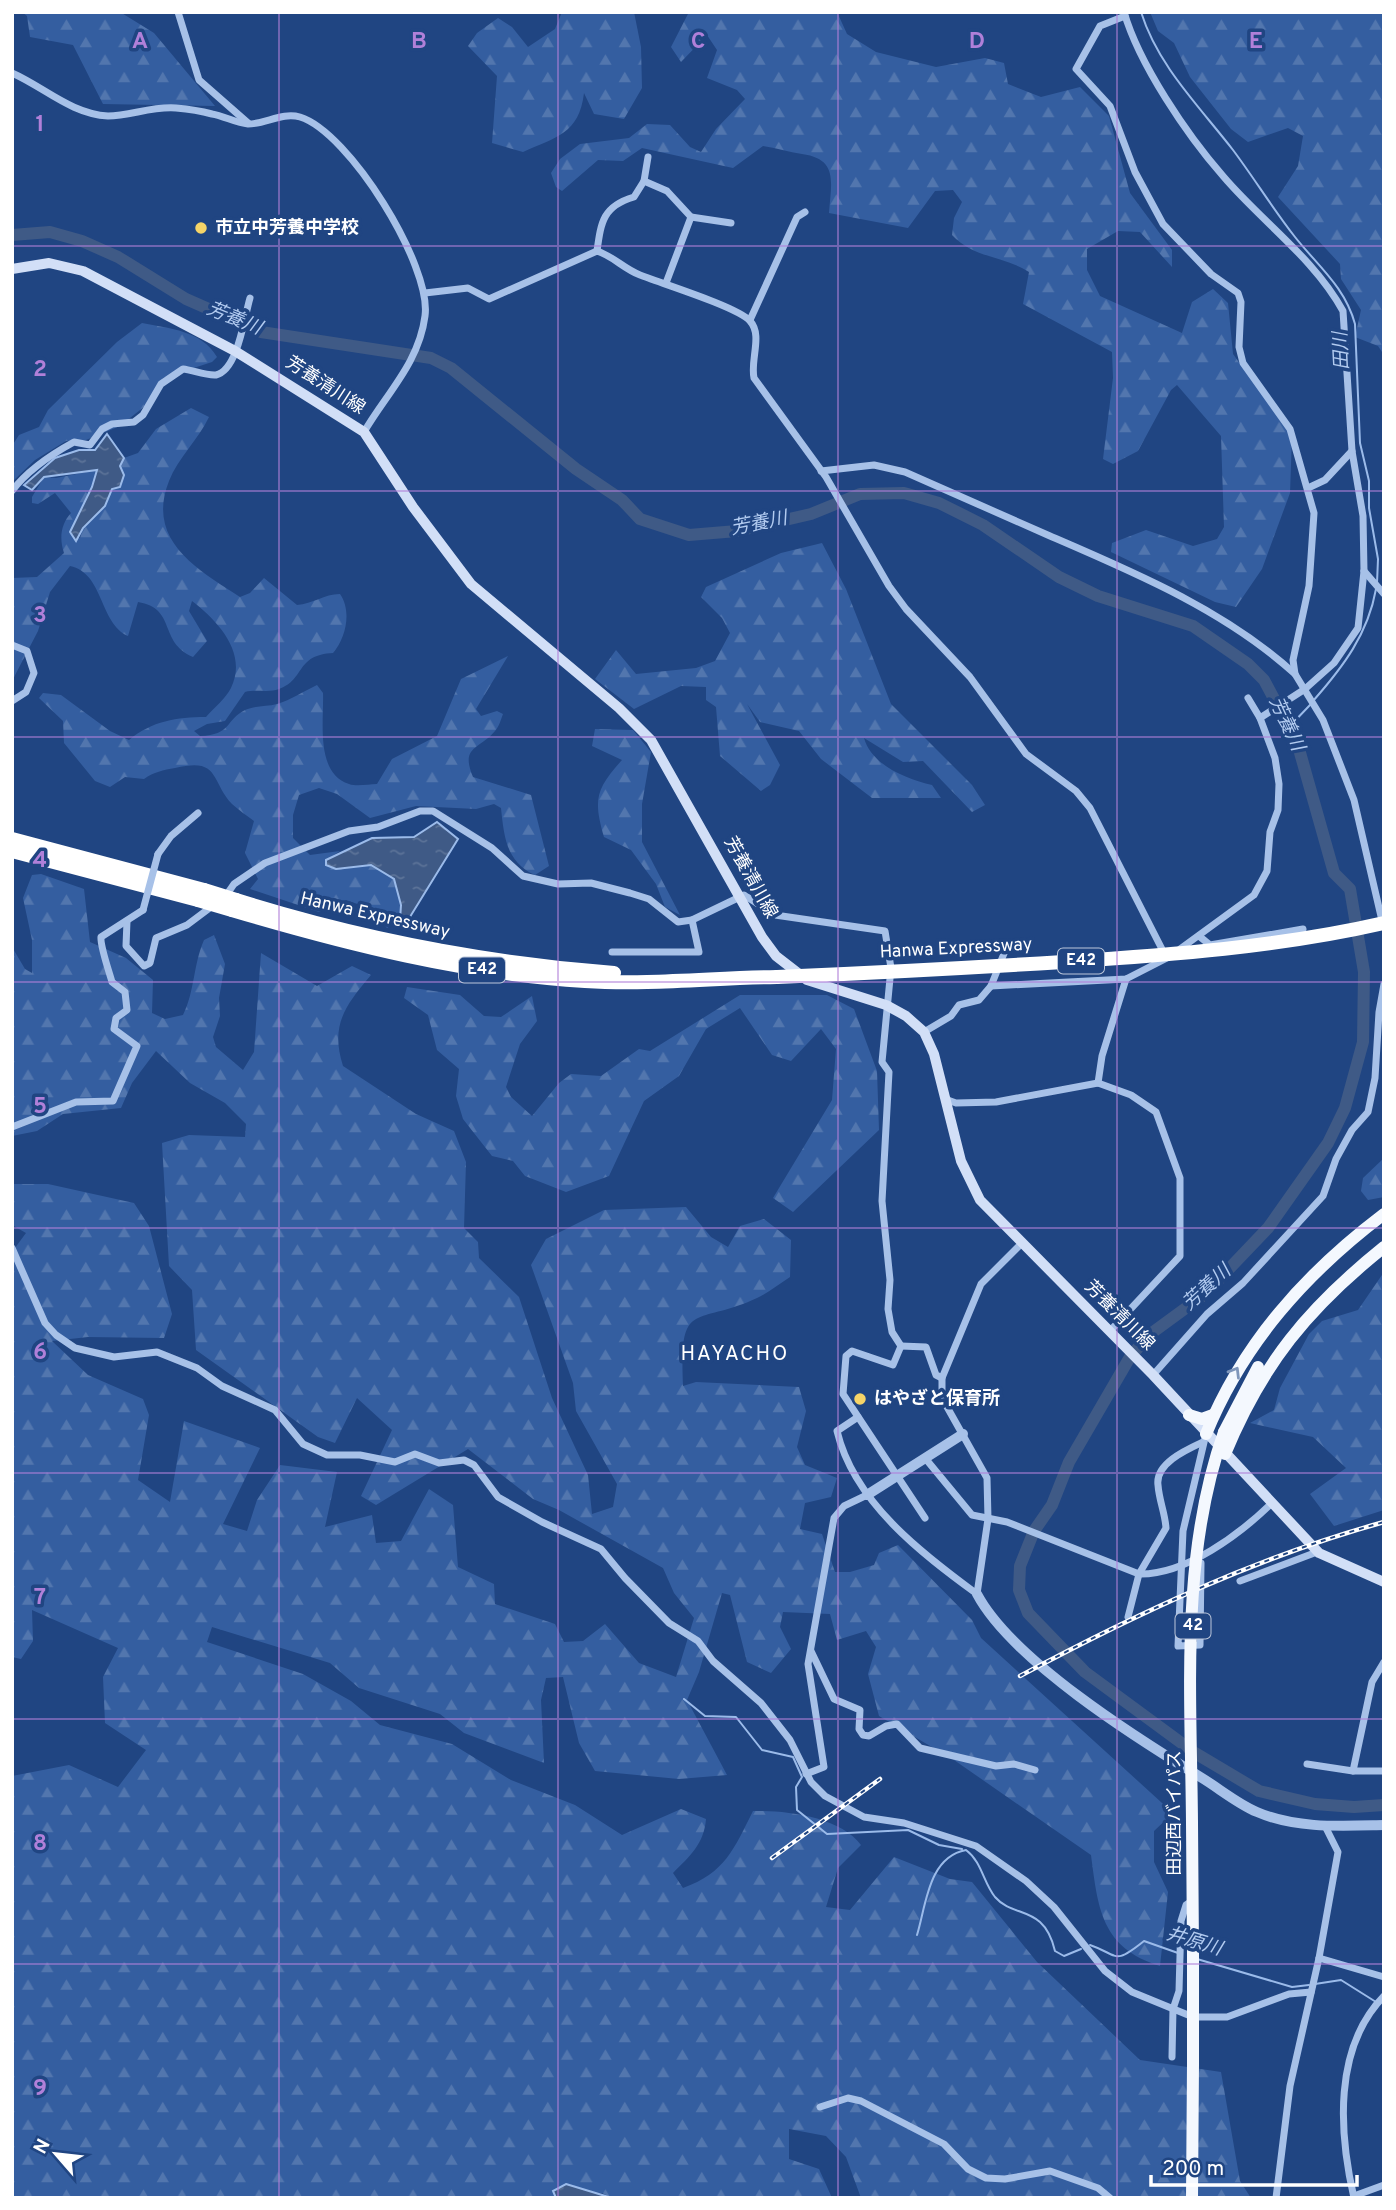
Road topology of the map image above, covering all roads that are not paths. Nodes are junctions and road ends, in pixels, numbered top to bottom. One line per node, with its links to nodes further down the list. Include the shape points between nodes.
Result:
1 (178, 12): 4 (street, via 199,80)
2 (1124, 14): 18 (street, via 1147,67 1182,121 1223,176 1276,229 1343,311); 20 (street, via 1100,26 1076,69 1110,106 1135,172 1163,224 1211,274 1238,292 1243,363 1290,429)
3 (12, 73): 4 (street, via 68,106 103,116 172,108)
4 (248, 124): 13 (street, via 300,117 324,130 377,191 409,250)
5 (648, 157): 6 (street)
6 (644, 181): 8 (street, via 667,191); 10 (street, via 634,197 616,202 601,223)
7 (805, 212): 15 (street, via 797,217)
8 (691, 217): 9 (street); 12 (street)
9 (732, 223)
10 (597, 251): 12 (street, via 636,274); 13 (street, via 489,299 468,288)
11 (12, 269): 16 (main road, 芳養清川線, via 49,263 83,271)
12 (666, 283): 15 (street)
13 (425, 293): 17 (street, via 422,329 407,369)
14 (250, 298): 16 (street)
15 (750, 320): 19 (street, via 757,335 751,365 754,378)
16 (237, 346): 17 (main road, 芳養清川線); 21 (street, via 227,369 214,375 183,369 161,384 134,422 102,429 90,446 74,442 59,450)
17 (364, 432): 34 (main road, 芳養清川線, via 471,584 651,740)
18 (1352, 451): 20 (street, via 1325,480); 22 (street)
19 (824, 474): 25 (street, via 874,465 905,471 1187,600 1269,650); 43 (street, via 906,609 970,677 1026,754 1076,791 1090,808)
20 (1308, 488): 25 (street, via 1314,535 1309,586 1293,660)
21 (12, 491)
22 (1367, 574): 23 (street); 26 (street, via 1358,628 1335,663)
23 (1383, 591)
24 (12, 646): 28 (street, via 27,652 34,673 26,692)
25 (1295, 674): 26 (street)
26 (1305, 689): 29 (street); 39 (street, via 1323,720 1353,800)
27 (1248, 698): 29 (street)
28 (12, 701)
29 (1263, 716): 40 (street, via 1279,784 1267,871 1254,895)
30 (198, 813): 36 (street, bridge, via 158,854 143,910)
31 (12, 839): 33 (highway, Hanwa Expressway / E42)
32 (12, 851): 33 (highway, Hanwa Expressway / E42)
33 (79, 861): 37 (highway, Hanwa Expressway / E42, bridge, via 359,944 510,974 597,981 777,977 1095,960 1219,949)
34 (741, 899): 35 (street); 47 (main road, 芳養清川線, via 762,937 791,970 807,980); 47 (street, via 744,895 775,915 885,931 891,968)
35 (692, 920): 36 (street, via 678,922 649,899 591,883 558,884 523,876 492,848 448,819 433,811 420,811 378,827 349,831 265,863 200,916 156,938 150,963 144,966 126,946); 42 (street, via 699,952)
36 (127, 921): 51 (street, via 101,937 100,943 112,982 125,992 127,1010 116,1018 114,1029 138,1046 118,1093 113,1101 76,1102)
37 (1384, 923)
38 (1303, 929): 40 (street, via 1210,944)
39 (1384, 929)
40 (1199, 936): 43 (street)
41 (1005, 951): 46 (street)
42 (612, 952)
43 (1167, 958): 44 (street)
44 (1126, 979): 46 (street); 49 (street)
45 (1384, 984): 59 (street, via 1368,1112 1336,1159 1323,1196)
46 (991, 986): 48 (street, via 979,1000 959,1004 951,1016)
47 (886, 1004): 48 (main road, 芳養清川線); 58 (street, via 882,1062 889,1072 882,1201 890,1280 888,1309 892,1332)
48 (924, 1032): 50 (main road, 芳養清川線)
49 (1098, 1083): 50 (street, via 996,1102); 57 (street, via 1131,1095 1156,1112 1180,1178 1180,1256)
50 (945, 1099): 54 (main road, 芳養清川線, via 971,1186)
51 (12, 1127)
52 (1384, 1214): 62 (highway, one-way to 52, via 1237,1369 1277,1312)
53 (1384, 1237): 92 (highway, 田辺西バイパス / 42, bridge, via 1325,1286 1263,1358 1224,1432 1206,1490 1196,1548)
54 (1021, 1244): 57 (main road, 芳養清川線); 60 (street, via 981,1284)
55 (1384, 1247): 66 (highway, via 1337,1285 1297,1327 1257,1384)
56 (12, 1248): 89 (street, via 45,1323 75,1348 114,1357 157,1352 197,1368 222,1386 275,1410 303,1444 327,1455 395,1462 415,1454 439,1464 464,1460 474,1465 498,1497 601,1549 669,1623 698,1641 713,1661 761,1703 790,1740)
57 (1112, 1334): 59 (main road, 芳養清川線)
58 (901, 1346): 60 (street, via 926,1347 936,1375); 63 (street, via 893,1365 852,1351 846,1356 843,1394)
59 (1151, 1373): 61 (main road, 芳養清川線)
60 (942, 1378): 64 (street, via 942,1398)
61 (1189, 1415): 62 (highway, via 1202,1419); 65 (main road, 芳養清川線)
62 (1213, 1415): 65 (highway)
63 (858, 1417): 68 (street); 71 (street, via 837,1431 846,1460)
64 (963, 1434): 67 (street); 74 (street, via 987,1478)
65 (1205, 1438): 66 (main road, 芳養清川線); 69 (street); 78 (street, via 1160,1472 1157,1482 1166,1528)
66 (1225, 1454): 70 (street); 72 (main road, 芳養清川線)
67 (925, 1458): 68 (street); 74 (street, via 967,1510)
68 (896, 1476): 71 (street); 73 (street)
69 (1194, 1476): 70 (street); 77 (street)
70 (1214, 1485): 76 (street)
71 (867, 1495): 81 (street, via 899,1530); 83 (street, via 844,1506 834,1518)
72 (1272, 1503): 75 (main road, 芳養清川線); 76 (street, via 1236,1536)
73 (925, 1518)
74 (988, 1519): 78 (street, via 1007,1522); 81 (street)
75 (1317, 1552): 79 (street); 80 (main road, 芳養清川線)
76 (1202, 1554): 77 (street); 77 (street, via 1200,1645 1178,1646)
77 (1179, 1565): 78 (street, via 1161,1573)
78 (1139, 1574): 82 (street)
79 (1240, 1581)
80 (1384, 1582)
81 (977, 1594): 91 (street, via 1020,1647 1158,1752 1257,1812)
82 (1128, 1617)
83 (811, 1650): 86 (street, via 834,1699 860,1710 863,1735 897,1724 920,1748); 89 (street, via 809,1680 824,1767)
84 (1384, 1662): 88 (street, via 1372,1682)
85 (1307, 1764): 88 (street)
86 (1035, 1770)
87 (1384, 1770): 88 (street)
88 (1353, 1771)
89 (806, 1774): 97 (street, via 825,1796 852,1812 976,1846 1054,1907 1105,1971 1132,1992)
90 (1384, 1825): 91 (street)
91 (1325, 1826): 93 (street, via 1338,1852)
92 (1193, 1900): 97 (street, via 1185,1905 1181,1921 1179,1991); 103 (highway, 田辺西バイパス / 42, bridge)
93 (1319, 1958): 94 (street); 95 (street)
94 (1384, 1976)
95 (1311, 1992): 97 (street, via 1289,1994 1227,2017 1193,2017); 104 (street, via 1290,2086)
96 (1384, 1996): 101 (street, via 1363,2021 1347,2074 1343,2143)
97 (1173, 2009): 98 (street)
98 (1172, 2057)
99 (820, 2107): 102 (street, via 848,2098 861,2101 944,2144 968,2169 986,2178 1050,2172 1098,2188)
100 (1384, 2185): 101 (street)
101 (1354, 2197)
102 (1110, 2198)
103 (1192, 2198)
104 (1276, 2198)

